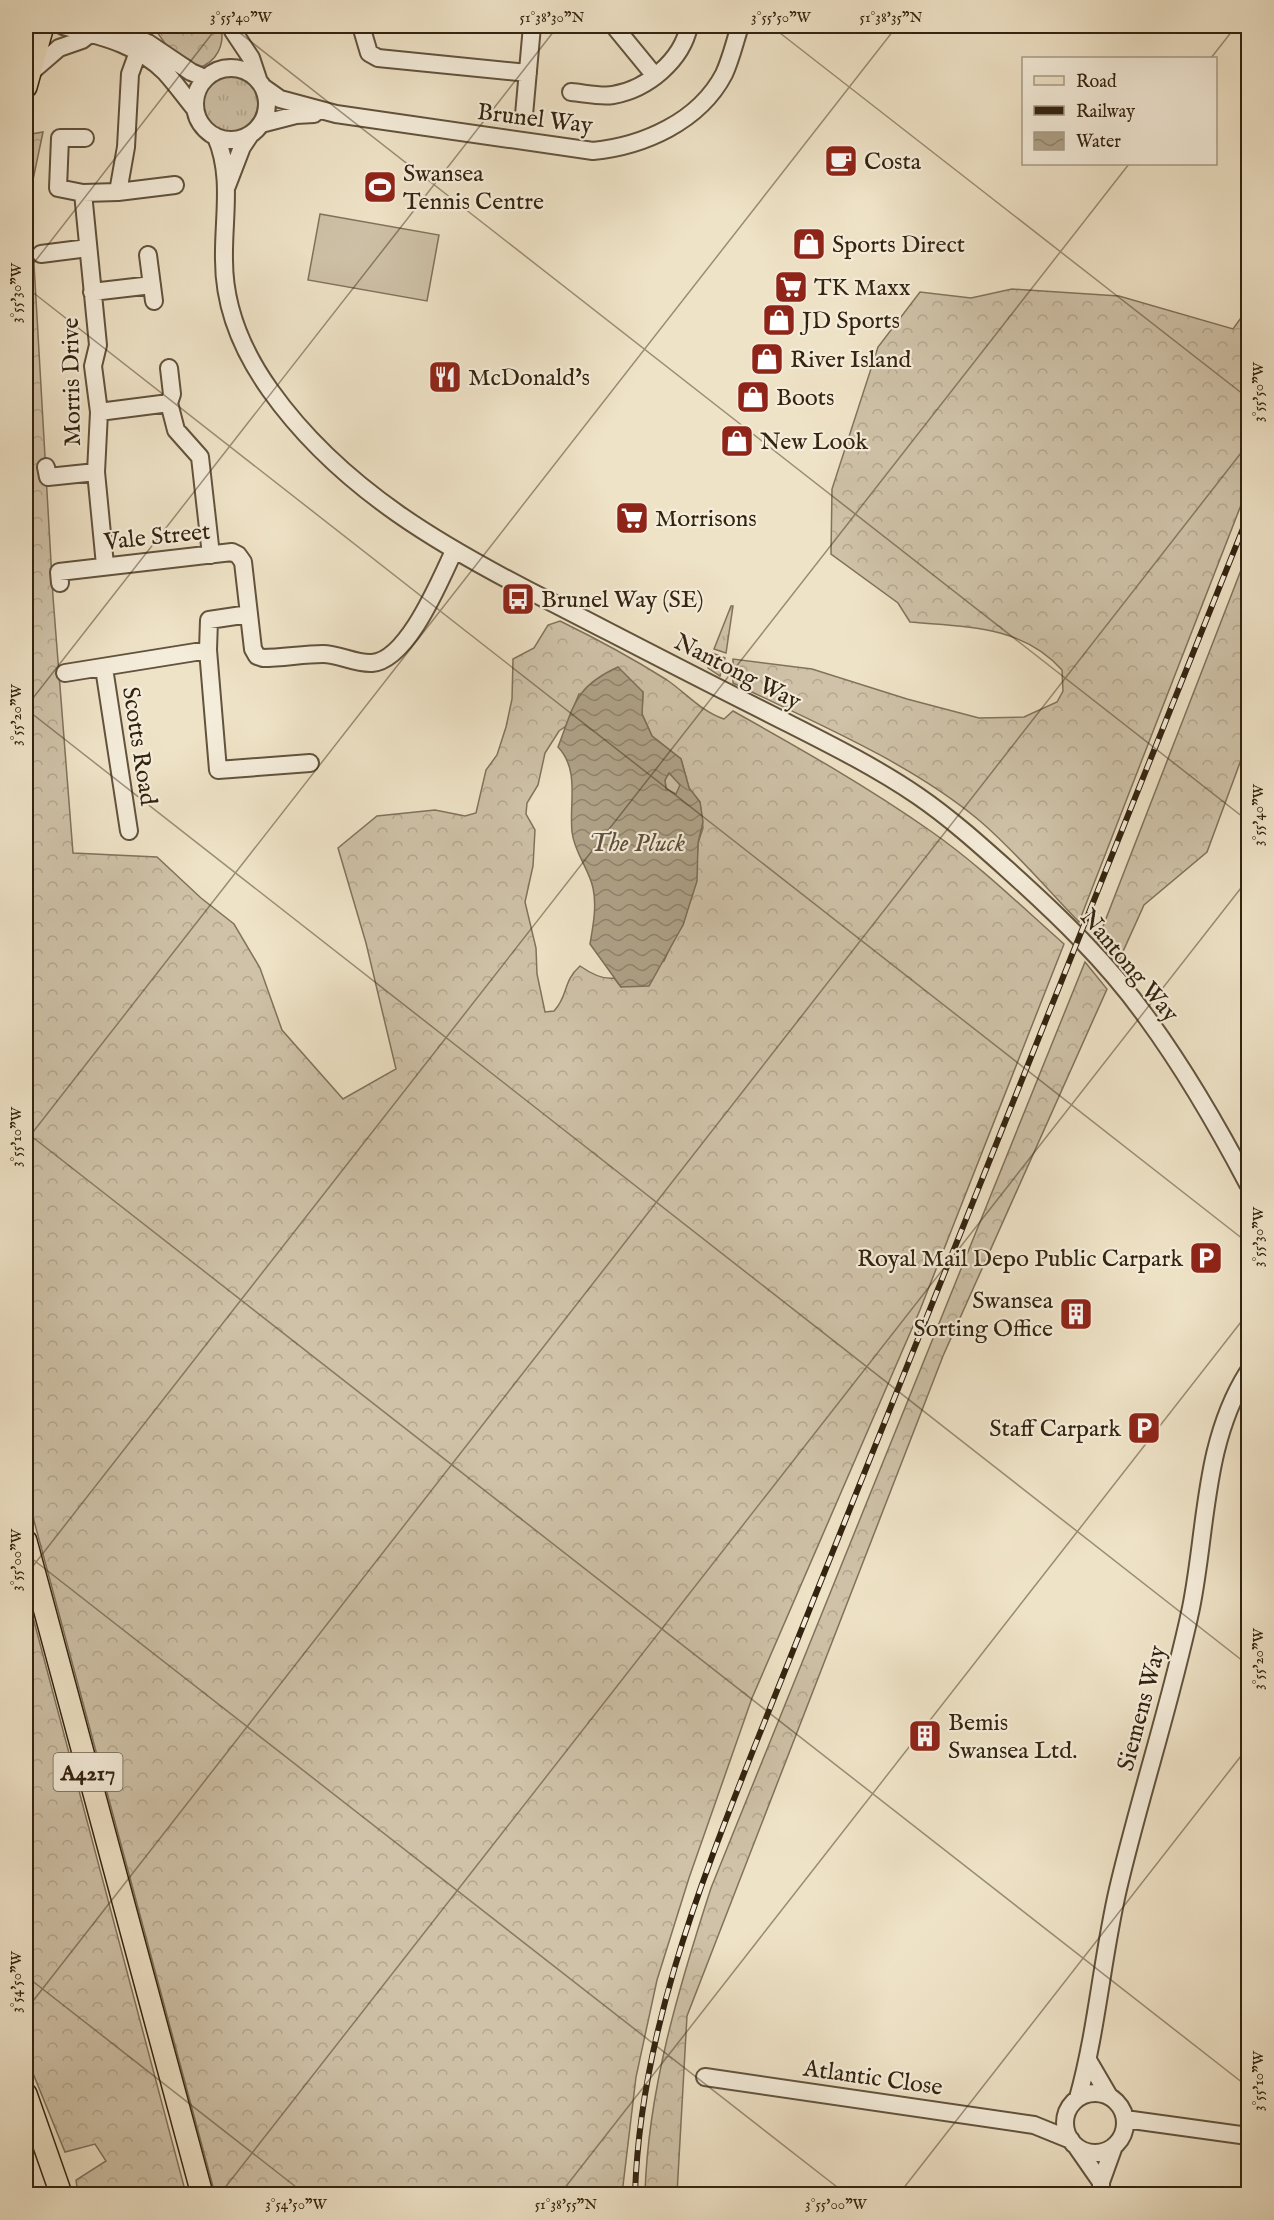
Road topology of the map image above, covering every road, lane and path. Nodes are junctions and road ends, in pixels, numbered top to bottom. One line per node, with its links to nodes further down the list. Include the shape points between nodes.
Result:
1 (43, 26): 16 (main road)
2 (63, 26): 10 (street)
3 (110, 26): 15 (street, via 148,43 184,69)
4 (361, 26): 13 (street, via 369,53 378,58)
5 (532, 26): 13 (street)
6 (614, 26): 14 (street)
7 (689, 26): 14 (street, via 678,52)
8 (740, 26): 20 (street, Brunel Way, via 723,74 691,115 649,138 612,149 592,151)
9 (233, 28): 12 (street, via 233,49); 17 (street)
10 (91, 33): 11 (street); 16 (street, via 59,48)
11 (138, 52): 19 (street, via 165,72); 27 (street, via 130,74 126,147)
12 (221, 69): 15 (street); 17 (street, via 241,69)
13 (528, 73): 21 (street)
14 (655, 76): 18 (street, via 630,91 612,95)
15 (205, 78): 19 (street, via 198,88)
16 (27, 80)
17 (260, 83): 20 (street, Brunel Way, via 280,99); 22 (street, via 267,106)
18 (571, 92)
19 (195, 109): 23 (street, via 199,121)
20 (336, 114): 22 (street, Brunel Way, via 296,115)
21 (524, 115)
22 (255, 129): 23 (street, via 228,140); 26 (street, Nantong Way, via 242,147)
23 (216, 137): 26 (street, Nantong Way)
24 (85, 138): 28 (street, via 60,138 58,188)
25 (175, 185): 27 (street)
26 (227, 187): 38 (street, Nantong Way, via 226,286 246,354 305,435 373,497)
27 (118, 192): 28 (street)
28 (83, 193): 29 (street, Morris Drive)
29 (88, 248): 30 (street); 32 (street, Morris Drive)
30 (41, 254)
31 (148, 255): 32 (street, Morris Drive, via 153,293)
32 (92, 292): 35 (street, Morris Drive, via 98,345 93,366)
33 (169, 368): 34 (street)
34 (169, 403): 35 (street); 39 (street, via 176,430 200,457)
35 (99, 412): 37 (street, Morris Drive)
36 (46, 467): 37 (street, Morris Drive, via 48,477)
37 (96, 472): 40 (street, Morris Drive)
38 (454, 551): 42 (street, Vale Street, via 404,642 381,661 363,662 324,654 257,656); 48 (street, Nantong Way, via 833,746 918,795 969,835 1087,946 1146,1016)
39 (211, 555): 40 (street, Vale Street); 42 (street, Vale Street, via 232,552 243,562)
40 (105, 565): 41 (street, Vale Street, via 59,572)
41 (60, 583)
42 (249, 614): 43 (street, via 209,620)
43 (208, 650): 44 (street, Scotts Road); 46 (street, via 218,770)
44 (104, 668): 45 (street, Scotts Road); 47 (street, Scotts Road)
45 (65, 673)
46 (310, 763)
47 (129, 831)
48 (1248, 1184)
49 (1248, 1372): 51 (street, Siemens Way, via 1232,1403 1212,1465 1191,1607 1118,1890)
50 (26, 1541): 63 (main road, A4217)
51 (1088, 2060): 54 (street); 55 (street, Siemens Way)
52 (705, 2077): 57 (street, Atlantic Close)
53 (26, 2094): 62 (main road)
54 (1109, 2096): 55 (street, via 1096,2093); 56 (street, via 1119,2105)
55 (1073, 2103): 57 (street); 59 (street, via 1065,2124)
56 (1125, 2119): 58 (street); 60 (street, via 1123,2134)
57 (1034, 2125): 59 (street, Atlantic Close)
58 (1248, 2136)
59 (1073, 2143): 60 (street, via 1091,2152); 61 (street)
60 (1114, 2146): 61 (street)
61 (1101, 2188)
62 (61, 2194)
63 (202, 2194)

